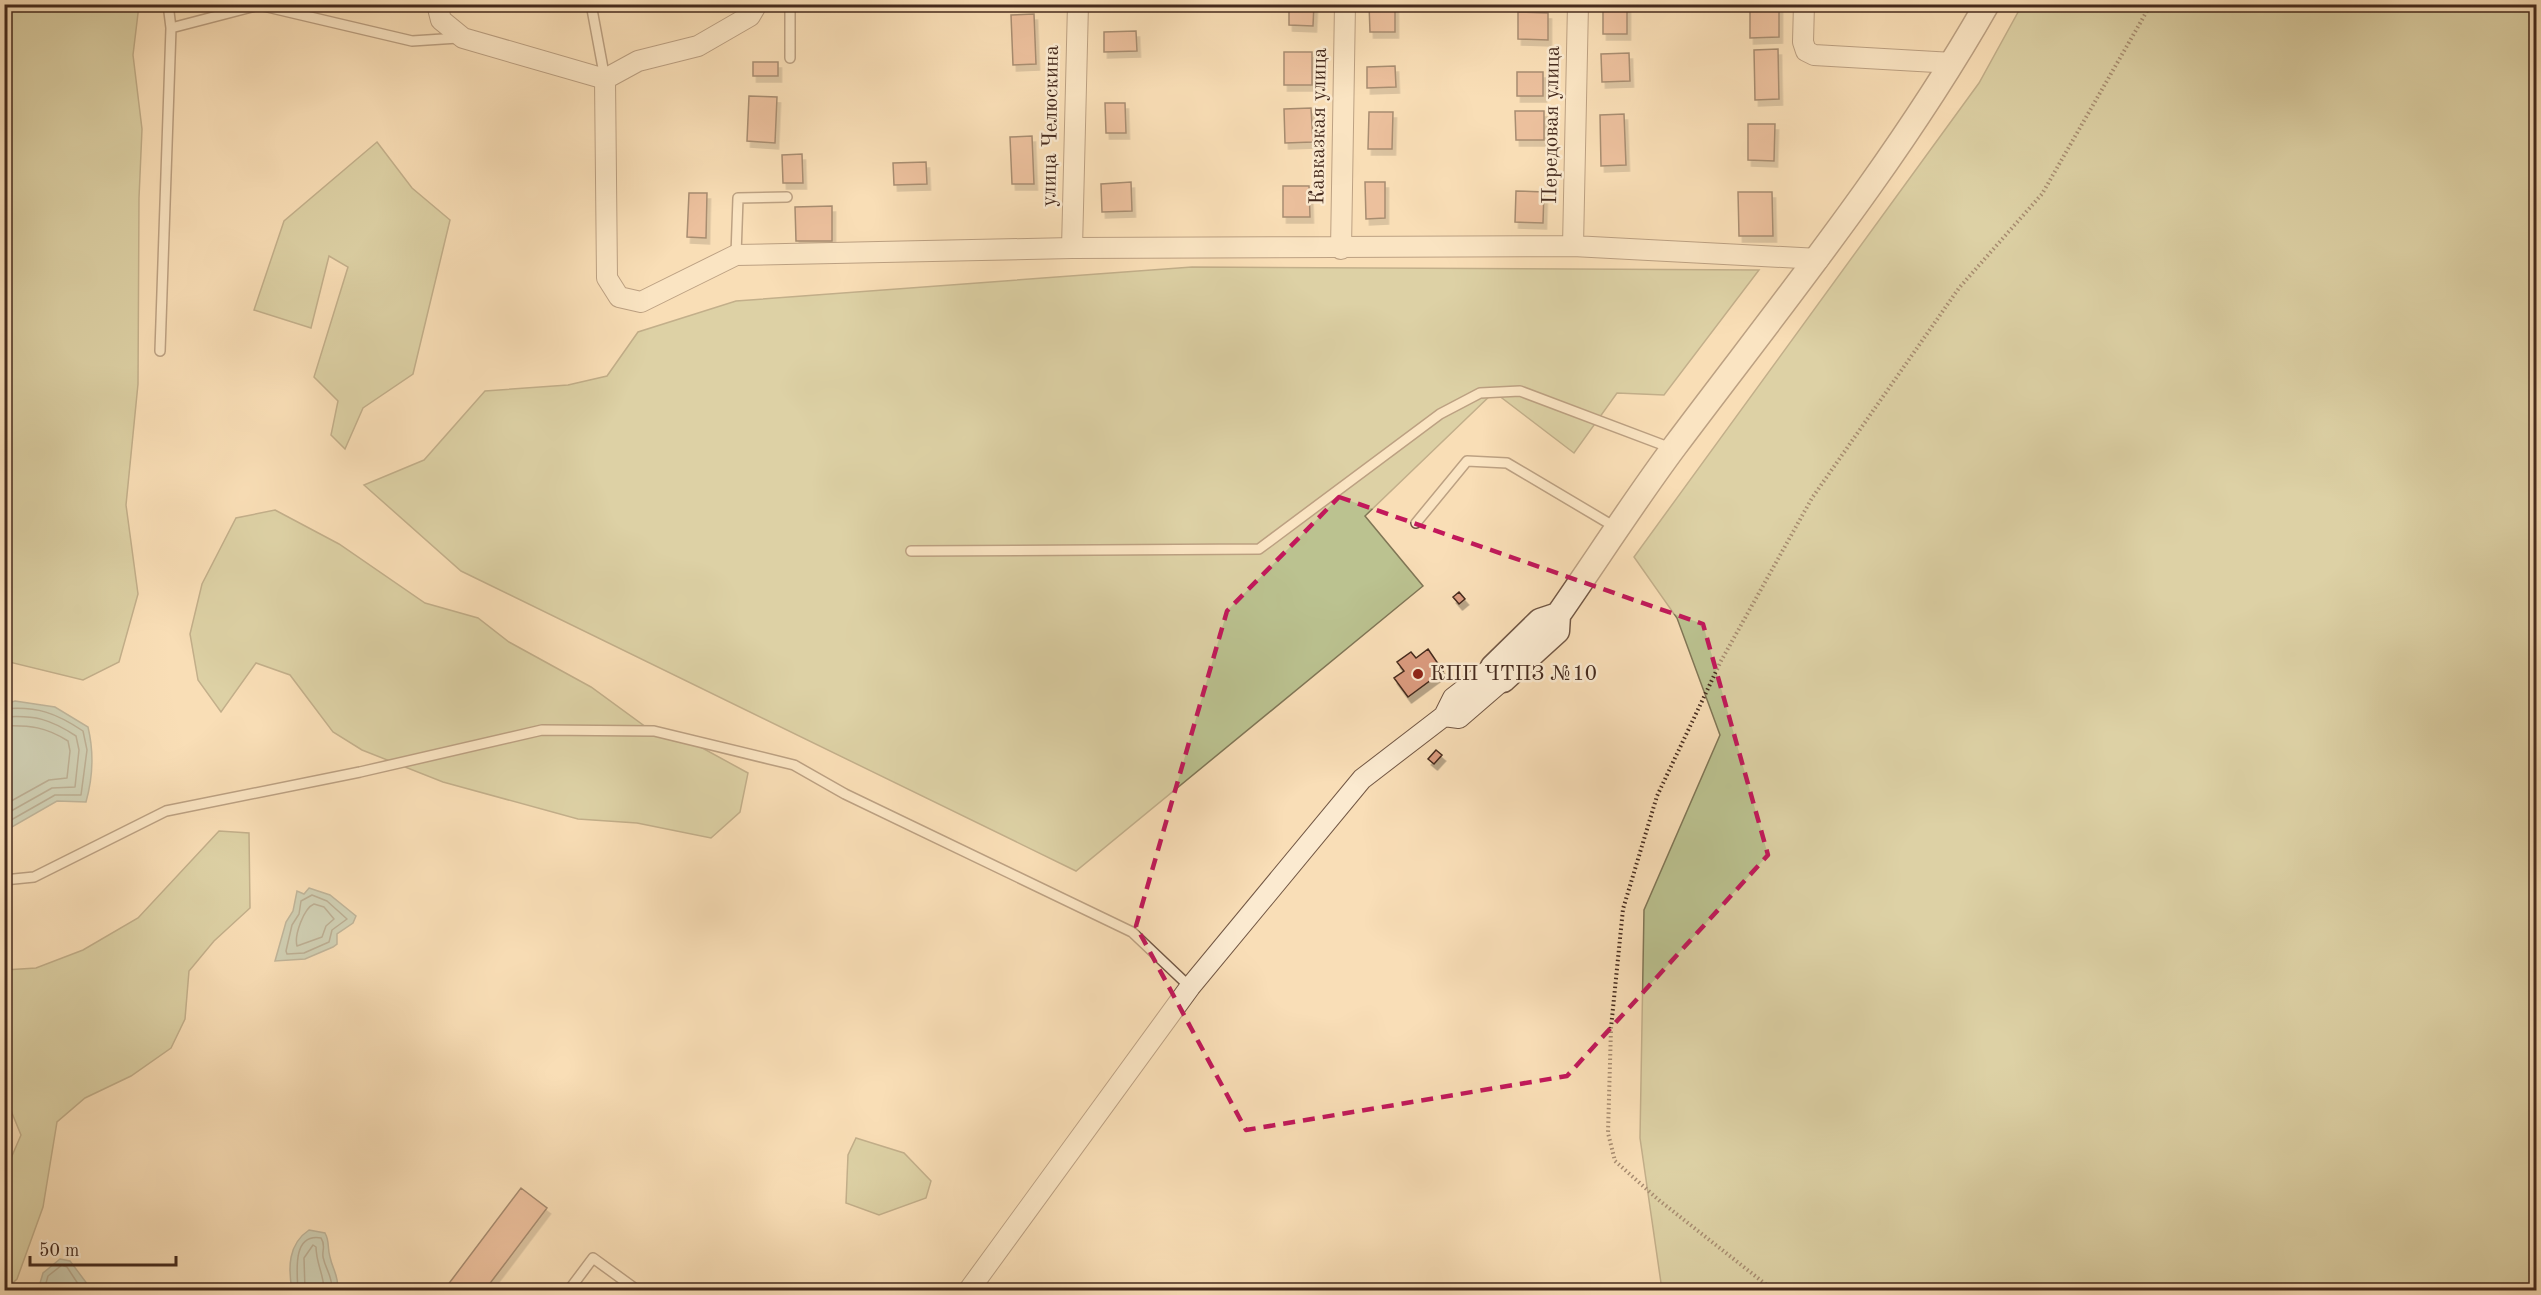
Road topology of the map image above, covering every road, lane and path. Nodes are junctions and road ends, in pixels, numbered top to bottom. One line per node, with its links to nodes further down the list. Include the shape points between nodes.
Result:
1 (168, 4): 14 (lane)
2 (223, 4): 13 (lane)
3 (437, 4): 15 (street, via 441,20)
4 (591, 4): 18 (lane)
5 (758, 4): 18 (street, via 750,16 698,46 638,61)
6 (790, 4): 16 (lane)
7 (1078, 4): 21 (street, улица Челюскина)
8 (1345, 4): 22 (street, Кавказкая улица)
9 (1578, 4): 20 (street, Передовая улица)
10 (1804, 4): 17 (street, via 1803,42 1806,51 1814,55)
11 (1987, 4): 17 (street)
12 (2151, 4): 36 (path, via 2042,194 1959,288 1812,498 1720,662 1657,795 1623,909 1611,1028 1608,1134 1615,1161 1660,1202)
13 (232, 12): 14 (lane); 15 (lane, via 259,5 412,41)
14 (171, 28): 25 (lane)
15 (463, 38): 18 (street)
16 (790, 58)
17 (1953, 63): 24 (street)
18 (605, 79): 23 (street, via 608,278 619,297 640,302)
19 (787, 197): 23 (lane, via 738,198)
20 (1573, 246): 22 (street); 24 (street)
21 (1072, 248): 22 (street); 23 (street)
22 (1341, 249)
23 (736, 255)
24 (1819, 258): 26 (street)
25 (160, 351)
26 (1673, 449): 28 (street); 29 (lane, via 1520,391 1480,393 1440,414 1259,549)
27 (1416, 523): 28 (lane, via 1467,461 1508,463)
28 (1618, 529): 30 (street, via 1558,615 1557,631)
29 (912, 551)
30 (1498, 674): 32 (street, via 1459,718 1444,716 1362,779)
31 (4, 880): 32 (lane, via 34,877 166,810 360,772 542,730 654,731 794,765 844,794 1132,932)
32 (1190, 987): 35 (street)
33 (569, 1290): 34 (lane, via 593,1258)
34 (637, 1290)
35 (969, 1290)
36 (1773, 1290)

